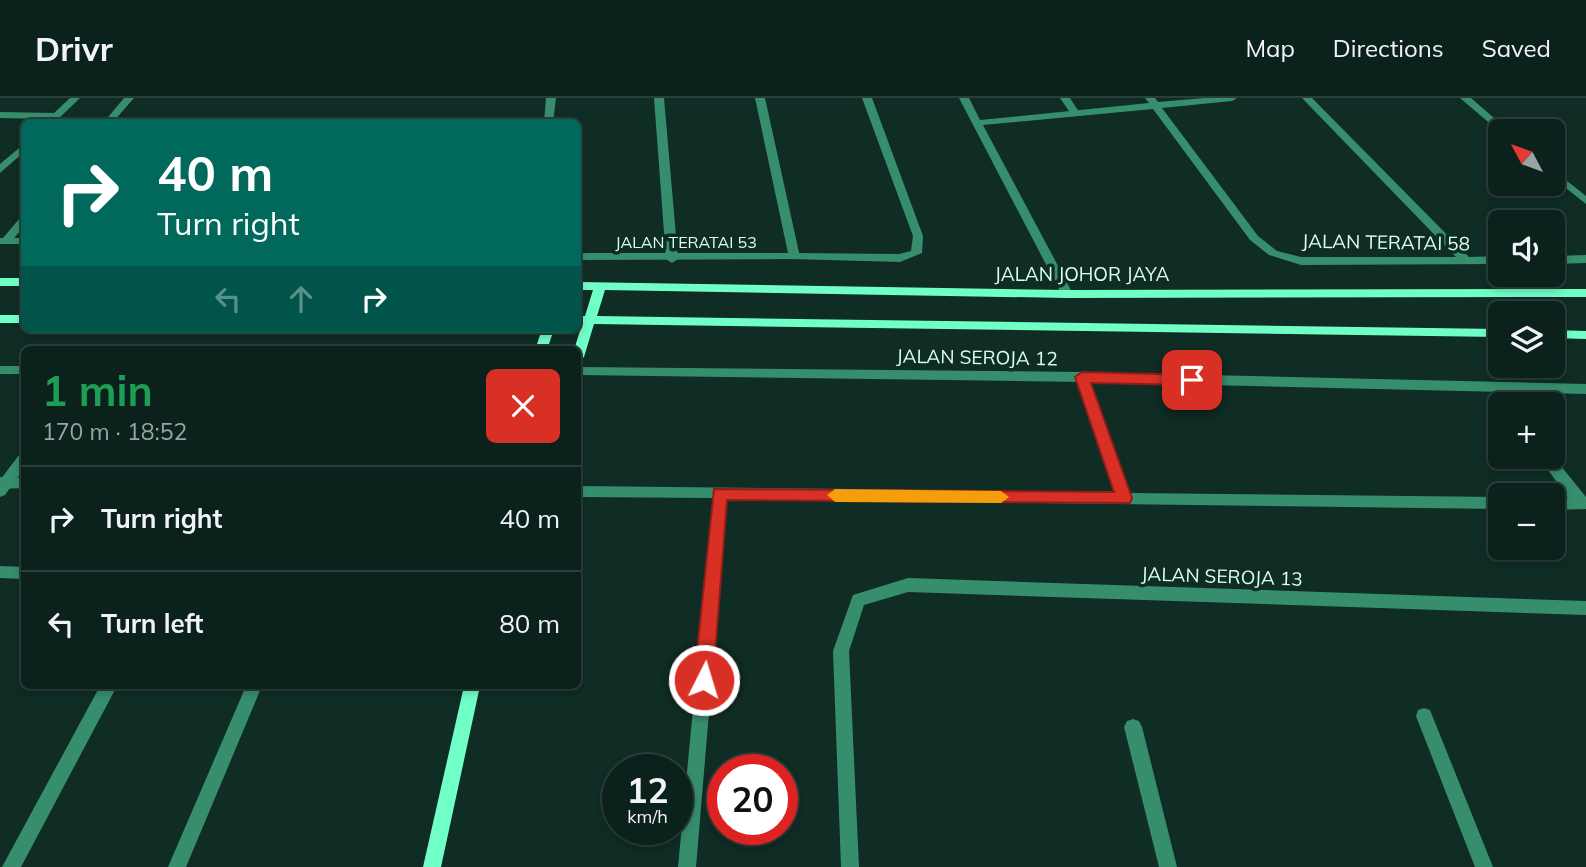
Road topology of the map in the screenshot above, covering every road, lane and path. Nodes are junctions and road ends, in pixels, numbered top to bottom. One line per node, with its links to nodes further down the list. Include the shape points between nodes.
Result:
1 (75, 98): 15 (street)
2 (129, 98): 16 (street)
3 (551, 98): 17 (street)
4 (659, 98): 29 (street)
5 (760, 98): 28 (street)
6 (867, 98): 28 (street, JALAN TERATAI 53, via 918,236 916,253 900,258)
7 (964, 98): 19 (street)
8 (1065, 98): 13 (street)
9 (1232, 98): 12 (street)
10 (1307, 98): 30 (street)
11 (1465, 98): 18 (street)
12 (1153, 101): 13 (street); 30 (street, JALAN TERATAI 58, via 1254,238 1273,253 1301,261)
13 (1074, 112): 19 (street)
14 (0, 115): 15 (street)
15 (53, 119)
16 (111, 119)
17 (549, 119)
18 (1490, 119)
19 (978, 123): 39 (street)
20 (21, 152): 21 (street)
21 (0, 170)
22 (1565, 183): 23 (street)
23 (1586, 201)
24 (21, 223): 25 (street)
25 (3, 241): 26 (street)
26 (21, 241)
27 (581, 257): 29 (street, JALAN TERATAI 53)
28 (794, 257): 29 (street, JALAN TERATAI 53)
29 (672, 259)
30 (1466, 260): 31 (street, JALAN TERATAI 58)
31 (1488, 260)
32 (1565, 260): 33 (street)
33 (1586, 260)
34 (0, 282): 35 (main road)
35 (21, 282)
36 (581, 286): 37 (main road, JALAN JOHOR JAYA)
37 (600, 286): 39 (main road, JALAN JOHOR JAYA); 42 (main road)
38 (1586, 293): 39 (main road, JALAN JOHOR JAYA)
39 (1067, 294)
40 (0, 319): 41 (main road)
41 (21, 319)
42 (583, 320): 43 (main road); 46 (main road)
43 (1488, 333)
44 (1565, 334): 45 (main road)
45 (1586, 335)
46 (579, 346)
47 (0, 370): 48 (street)
48 (21, 370)
49 (581, 371): 50 (street, JALAN SEROJA 12)
50 (1082, 377): 51 (street, JALAN SEROJA 12); 60 (street)
51 (1496, 387): 52 (street, JALAN SEROJA 12); 53 (street)
52 (1586, 388)
53 (1500, 392)
54 (21, 463): 57 (street)
55 (1556, 469): 62 (street)
56 (21, 484): 57 (street)
57 (2, 486)
58 (581, 491): 59 (street)
59 (720, 494): 60 (street); 75 (street)
60 (1124, 498): 61 (street)
61 (1488, 503)
62 (1583, 503): 63 (street)
63 (1565, 504)
64 (0, 572): 65 (street)
65 (21, 573)
66 (1586, 608): 76 (street, JALAN SEROJA 13, via 908,585 858,600 841,650)
67 (107, 689): 72 (street)
68 (253, 689): 73 (street)
69 (471, 689): 74 (main road)
70 (1424, 716): 78 (street)
71 (1133, 727): 77 (street)
72 (11, 867)
73 (177, 867)
74 (432, 867)
75 (687, 867)
76 (850, 867)
77 (1168, 867)
78 (1485, 867)

